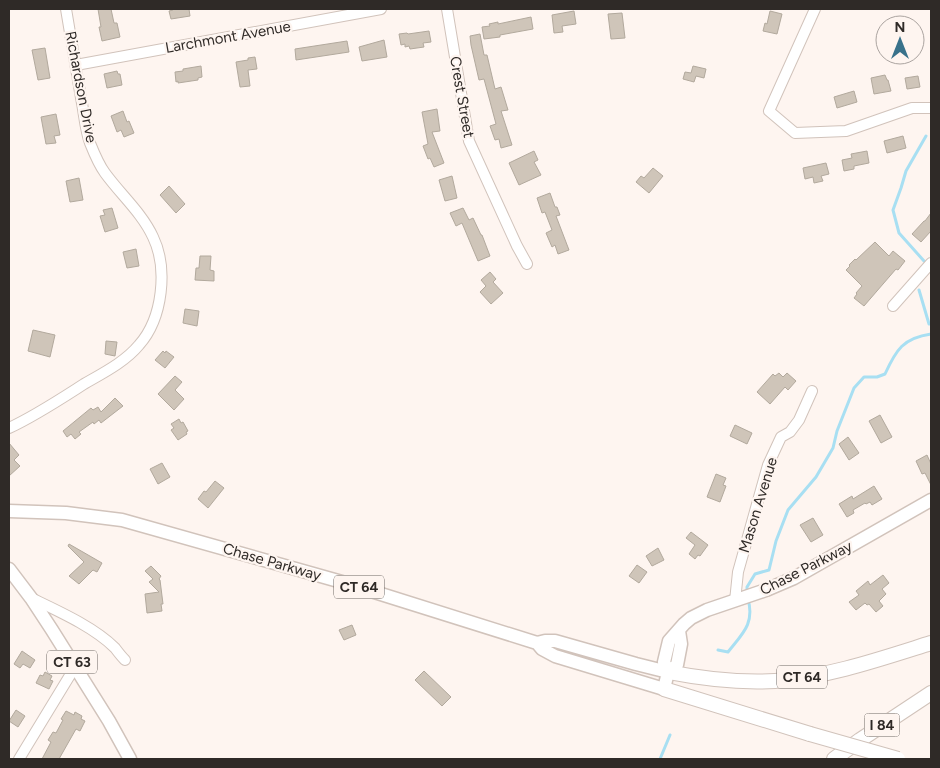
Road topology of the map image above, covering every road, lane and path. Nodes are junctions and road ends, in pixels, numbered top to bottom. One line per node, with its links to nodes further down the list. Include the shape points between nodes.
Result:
1 (66, 9): 5 (street, Richardson Drive)
2 (381, 9): 5 (street, Larchmont Avenue)
3 (447, 9): 8 (street, Crest Street, via 469,141)
4 (815, 9): 6 (street, via 769,111 795,133 846,131 912,108)
5 (76, 65): 11 (street, Richardson Drive, via 90,142 104,172 141,218 159,250 162,268 159,302 148,332 131,354)
6 (931, 108)
7 (931, 263): 9 (street)
8 (527, 264)
9 (892, 306)
10 (812, 391): 16 (street, Mason Avenue, via 799,420 790,432 781,437 768,465 738,572)
11 (9, 428)
12 (931, 500): 16 (main road, Chase Parkway, via 800,575)
13 (9, 511): 17 (main road, Chase Parkway / CT 64, via 66,513 122,520 349,584)
14 (9, 569): 15 (main road, CT 63)
15 (31, 598): 19 (street, via 95,632); 20 (main road, CT 63)
16 (744, 598): 21 (main road, Chase Parkway, via 695,615 684,624 669,641 664,662)
17 (537, 643): 21 (main road, Chase Parkway / CT 64, via 555,641); 22 (main road, Chase Parkway / CT 64, via 555,656)
18 (931, 643): 21 (highway, CT 64, via 845,668 779,680 736,681)
19 (125, 660)
20 (75, 667): 24 (street); 25 (main road, CT 63)
21 (668, 672): 22 (main road, Chase Parkway)
22 (664, 689): 27 (highway, CT 64, bridge)
23 (931, 693): 26 (highway, I 84)
24 (20, 759)
25 (130, 759)
26 (834, 759)
27 (898, 759)

